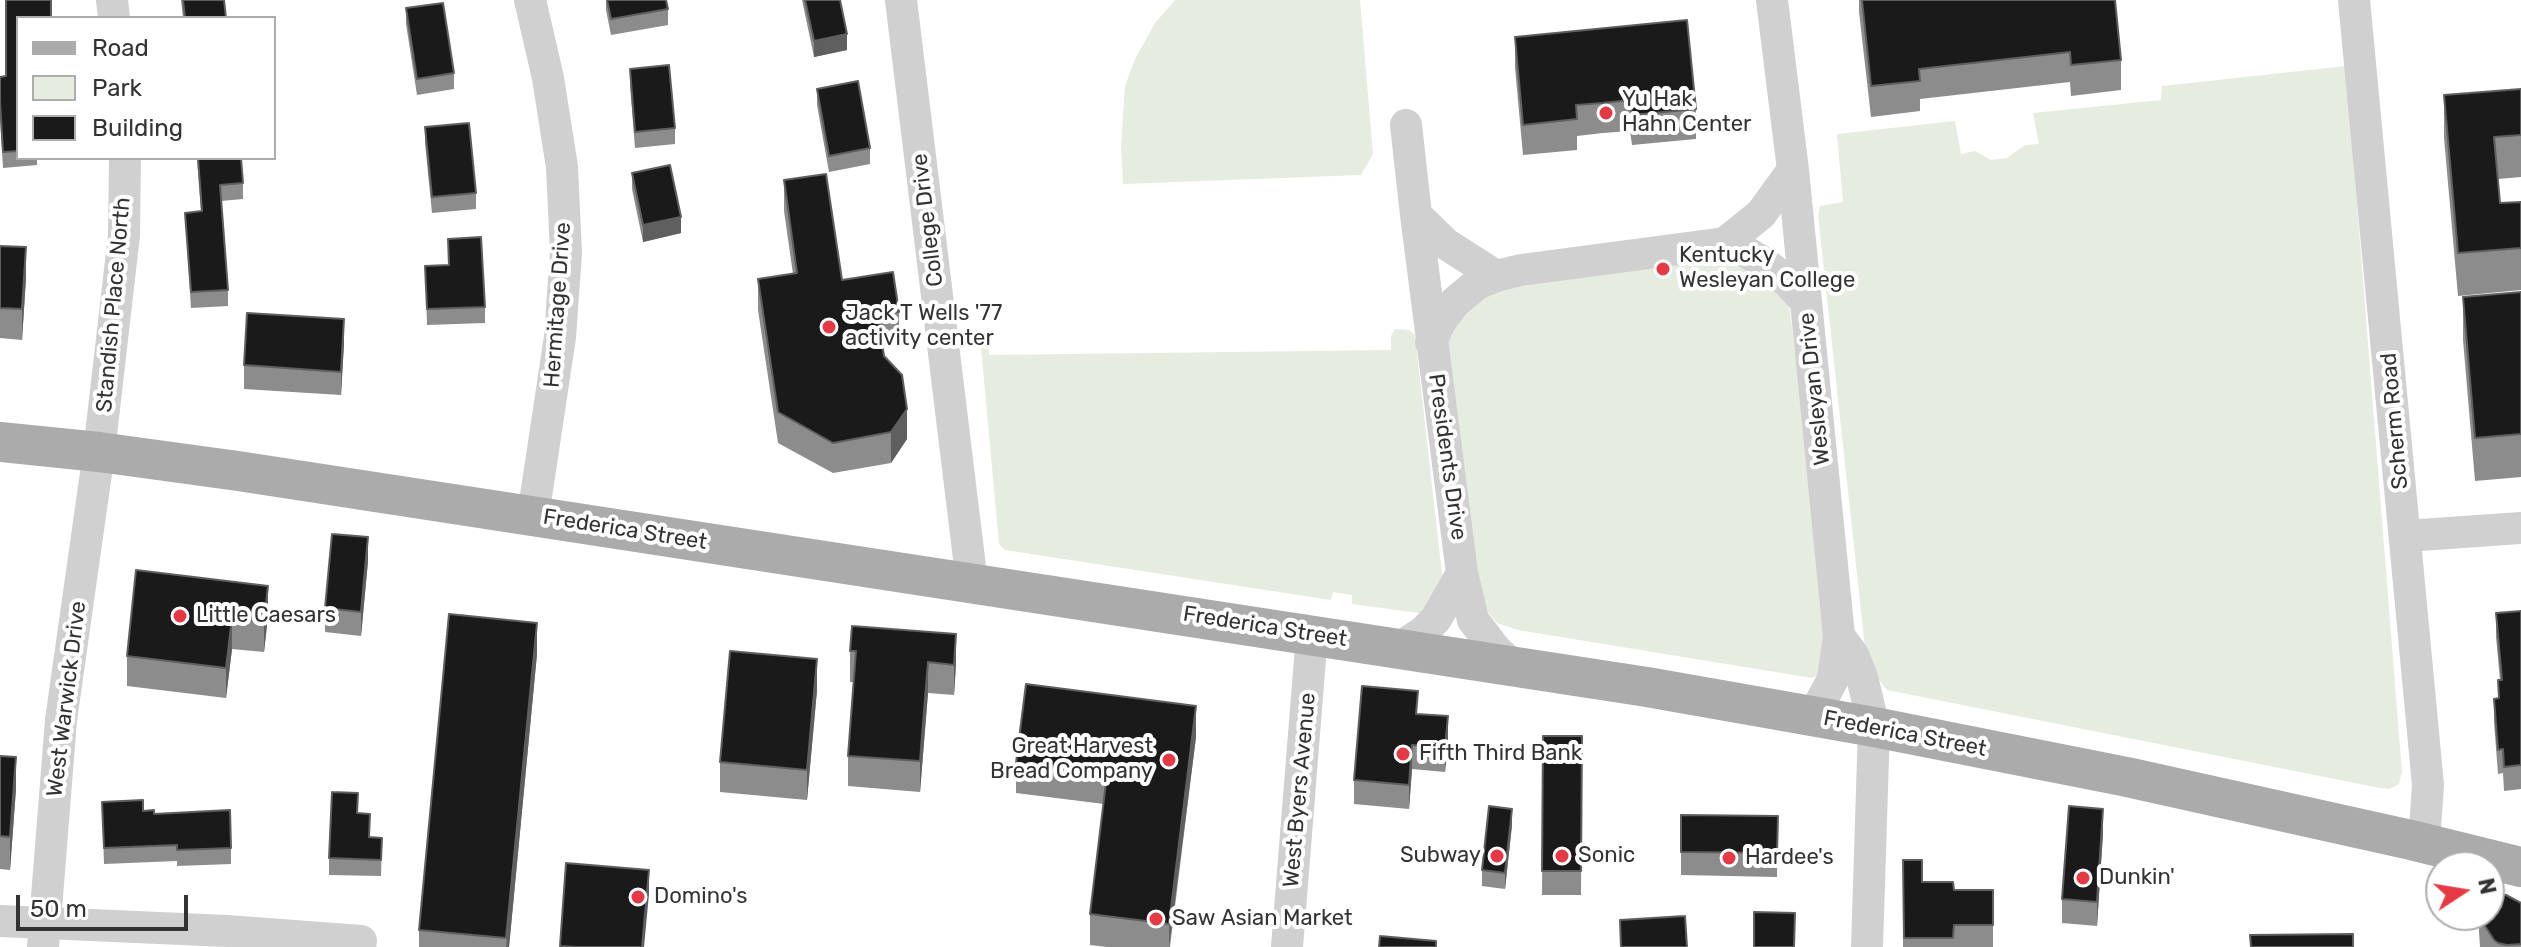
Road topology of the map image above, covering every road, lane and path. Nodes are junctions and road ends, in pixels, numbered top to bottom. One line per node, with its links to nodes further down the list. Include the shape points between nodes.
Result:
1 (530, 0): 15 (street, Hermitage Drive, via 562,167 566,253 560,337)
2 (901, 0): 19 (street, College Drive)
3 (1772, 0): 7 (street, Wesleyan Drive)
4 (2354, 0): 17 (street, Scherm Road)
5 (1406, 125): 8 (street, Presidents Drive)
6 (125, 160): 14 (street, Standish Place North, via 124,235)
7 (1793, 170): 9 (street, via 1761,214); 11 (street, Wesleyan Drive)
8 (1416, 215): 10 (street, via 1446,244); 12 (street, Presidents Drive)
9 (1725, 243): 10 (street, Presidents Drive); 11 (street, via 1766,264)
10 (1496, 276): 12 (street, Presidents Drive, via 1455,302)
11 (1806, 302): 21 (street, Wesleyan Drive)
12 (1431, 342): 18 (street, Presidents Drive)
13 (0, 442): 14 (main road, Frederica Street)
14 (99, 452): 15 (main road, Frederica Street); 29 (street, West Warwick Drive, via 61,720)
15 (533, 516): 19 (main road, Frederica Street)
16 (2521, 528): 17 (street)
17 (2406, 536): 26 (street, Scherm Road, via 2428,785)
18 (1462, 573): 22 (street, via 1436,619); 23 (street, Presidents Drive, via 1473,620)
19 (972, 583): 20 (main road, Frederica Street)
20 (1312, 634): 22 (main road, Frederica Street); 31 (street, West Byers Avenue)
21 (1839, 636): 24 (street, Wesleyan Drive, via 1833,679); 25 (street, Wesleyan Drive, via 1862,677)
22 (1399, 648): 23 (main road, Frederica Street)
23 (1512, 665): 24 (main road, Frederica Street)
24 (1813, 716): 25 (main road, Frederica Street)
25 (1874, 727): 26 (main road, Frederica Street, via 2141,779); 32 (street, Wesleyan Drive)
26 (2424, 843): 27 (main road, Frederica Street)
27 (2521, 867)
28 (0, 921): 29 (street)
29 (44, 935): 30 (street, via 227,931)
30 (361, 944)
31 (1287, 947)
32 (1867, 947)

